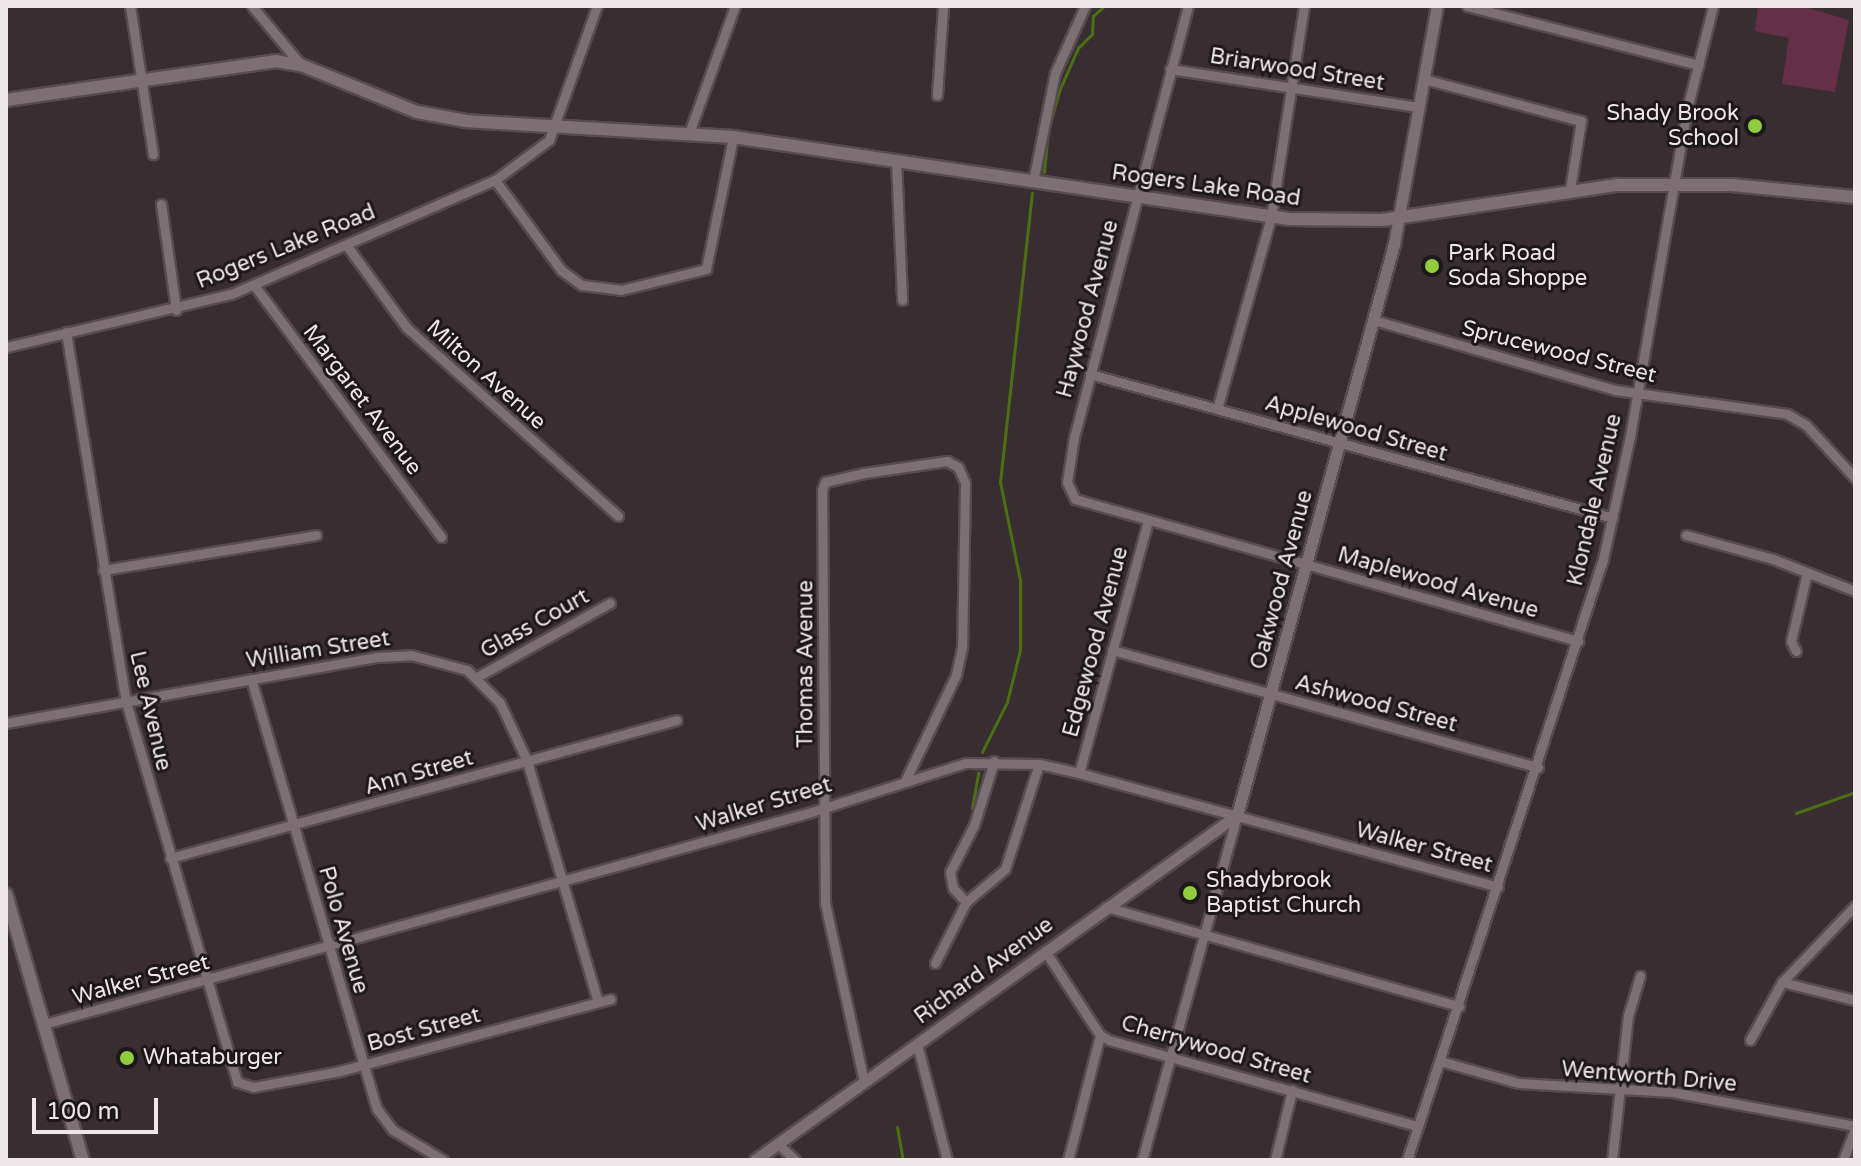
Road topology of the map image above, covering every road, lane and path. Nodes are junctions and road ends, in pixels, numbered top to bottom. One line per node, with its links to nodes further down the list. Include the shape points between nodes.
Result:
1 (130, 6): 15 (street)
2 (252, 6): 12 (street)
3 (597, 6): 21 (street)
4 (735, 6): 22 (street)
5 (943, 6): 18 (street)
6 (1085, 6): 27 (street, via 1055,73)
7 (1188, 6): 14 (street, Haywood Avenue)
8 (1304, 6): 17 (street)
9 (1437, 6): 16 (street, Oakwood Avenue)
10 (1467, 6): 13 (street)
11 (1713, 6): 13 (street, Klondale Avenue)
12 (301, 65): 15 (main road, Rogers Lake Road, via 275,61); 21 (main road, Rogers Lake Road, via 417,112)
13 (1699, 65): 28 (street, Klondale Avenue)
14 (1170, 69): 17 (street, Briarwood Street); 30 (street, Haywood Avenue)
15 (141, 79): 19 (main road, Rogers Lake Road); 24 (street)
16 (1424, 79): 20 (street, Oakwood Avenue); 29 (street, via 1581,121)
17 (1291, 88): 20 (street, Briarwood Street); 33 (street)
18 (937, 95)
19 (6, 100)
20 (1418, 107): 34 (street, Oakwood Avenue)
21 (553, 128): 22 (main road, Rogers Lake Road); 26 (street, Rogers Lake Road, via 545,146)
22 (689, 133): 23 (main road, Rogers Lake Road)
23 (733, 137): 25 (main road, Rogers Lake Road); 26 (street, via 706,269 621,290 582,285 556,264)
24 (153, 154)
25 (896, 160): 27 (main road, Rogers Lake Road); 37 (street)
26 (495, 180): 35 (street, Rogers Lake Road)
27 (1033, 181): 30 (main road, Rogers Lake Road)
28 (1675, 184): 29 (main road, Rogers Lake Road); 31 (main road, Rogers Lake Road); 43 (street, Klondale Avenue)
29 (1570, 189): 34 (main road, Rogers Lake Road)
30 (1136, 196): 33 (main road, Rogers Lake Road); 42 (street, Haywood Avenue)
31 (1855, 197)
32 (161, 204): 38 (street)
33 (1271, 217): 34 (main road, Rogers Lake Road, via 1333,222); 44 (street)
34 (1399, 217): 39 (street, Oakwood Avenue)
35 (347, 246): 36 (street, Rogers Lake Road); 48 (street, Milton Avenue, via 406,327)
36 (254, 285): 38 (street, Rogers Lake Road); 53 (street, Margaret Avenue)
37 (902, 300)
38 (176, 310): 40 (street, Rogers Lake Road)
39 (1374, 320): 43 (street, Sprucewood Street); 45 (street, Oakwood Avenue)
40 (66, 332): 41 (street, Rogers Lake Road); 55 (street, Lee Avenue)
41 (6, 347)
42 (1090, 374): 44 (street, Applewood Street); 47 (street, Haywood Avenue)
43 (1638, 394): 46 (street, Sprucewood Street, via 1787,414 1806,425); 49 (street, Klondale Avenue)
44 (1217, 409): 45 (street, Applewood Street)
45 (1340, 443): 49 (street, Applewood Street); 54 (street, Oakwood Avenue)
46 (1855, 478)
47 (1067, 482): 50 (street, Maplewood Avenue, via 1075,499)
48 (618, 516)
49 (1613, 518): 59 (street, Klondale Avenue)
50 (1148, 520): 54 (street, Maplewood Avenue); 60 (street, Edgewood Avenue)
51 (316, 535): 55 (street)
52 (1686, 535): 56 (street)
53 (441, 537)
54 (1307, 565): 59 (street, Maplewood Avenue); 64 (street, Oakwood Avenue)
55 (103, 570): 65 (street, Lee Avenue)
56 (1807, 573): 57 (street); 61 (street, via 1791,641)
57 (1855, 591)
58 (610, 603): 62 (street, Glass Court)
59 (1578, 641): 71 (street, Klondale Avenue)
60 (1112, 650): 64 (street, Ashwood Street); 72 (street, Edgewood Avenue)
61 (1796, 651)
62 (477, 677): 63 (street, William Street, via 437,659 404,655); 68 (street, William Street, via 500,703)
63 (251, 679): 65 (street, William Street); 76 (street, Polo Avenue)
64 (1271, 694): 71 (street, Ashwood Street); 75 (street, Oakwood Avenue)
65 (126, 702): 67 (street, William Street); 77 (street, Lee Avenue)
66 (677, 720): 68 (street, Ann Street)
67 (6, 723)
68 (527, 761): 76 (street, Ann Street); 78 (street, William Street)
69 (994, 761): 70 (street, Walker Street); 73 (street, Walker Street); 81 (street, via 974,825 950,872 953,888)
70 (1039, 764): 72 (street, Walker Street); 81 (street, via 1005,869)
71 (1538, 767): 79 (street, Klondale Avenue)
72 (1079, 773): 75 (street, Walker Street)
73 (906, 779): 74 (street, Walker Street); 74 (street, Thomas Avenue, via 958,668 965,483 958,467 932,460 825,482)
74 (825, 807): 78 (street, Walker Street); 102 (street, Thomas Avenue, via 828,927)
75 (1237, 815): 79 (street, Walker Street); 83 (street, Richard Avenue); 84 (street, Oakwood Avenue)
76 (294, 825): 77 (street, Ann Street); 85 (street, Polo Avenue)
77 (170, 858): 89 (street, Lee Avenue)
78 (562, 883): 85 (street, Walker Street); 93 (street, William Street)
79 (1498, 887): 94 (street, Klondale Avenue)
80 (6, 894): 95 (main road)
81 (966, 902): 87 (street)
82 (1855, 906): 90 (street)
83 (1106, 907): 84 (street); 86 (street, Richard Avenue)
84 (1204, 935): 94 (street); 99 (street, Oakwood Avenue)
85 (330, 948): 89 (street, Walker Street); 101 (street, Polo Avenue)
86 (1045, 951): 96 (street, Cherrywood Street); 98 (street, Richard Avenue)
87 (935, 963)
88 (1640, 976): 104 (street, via 1628,1016)
89 (206, 981): 95 (street, Walker Street); 103 (street, Lee Avenue, via 233,1075)
90 (1782, 982): 92 (street); 97 (street)
91 (611, 999): 93 (street, Bost Street)
92 (1855, 1000)
93 (598, 1002): 101 (street, Bost Street)
94 (1459, 1006): 100 (street, Klondale Avenue)
95 (44, 1024): 109 (main road)
96 (1100, 1035): 99 (street, Cherrywood Street); 114 (street)
97 (1750, 1040)
98 (917, 1044): 102 (street, Richard Avenue); 113 (street)
99 (1171, 1057): 105 (street, Cherrywood Street); 115 (street, Oakwood Avenue)
100 (1440, 1061): 104 (street, Wentworth Drive, via 1519,1083); 106 (street, Klondale Avenue)
101 (364, 1065): 103 (street, Bost Street); 110 (street, Polo Avenue, via 383,1122)
102 (864, 1082): 108 (street, Richard Avenue)
103 (244, 1086)
104 (1620, 1089): 107 (street, Wentworth Drive, via 1719,1099); 118 (street)
105 (1292, 1090): 106 (street, Cherrywood Street); 116 (street)
106 (1418, 1126): 117 (street, Klondale Avenue)
107 (1855, 1127): 119 (street)
108 (778, 1144): 111 (street, Richard Avenue); 112 (street)
109 (83, 1160)
110 (443, 1160)
111 (755, 1160)
112 (795, 1160)
113 (947, 1160)
114 (1068, 1160)
115 (1142, 1160)
116 (1275, 1160)
117 (1407, 1160)
118 (1612, 1160)
119 (1843, 1160)

